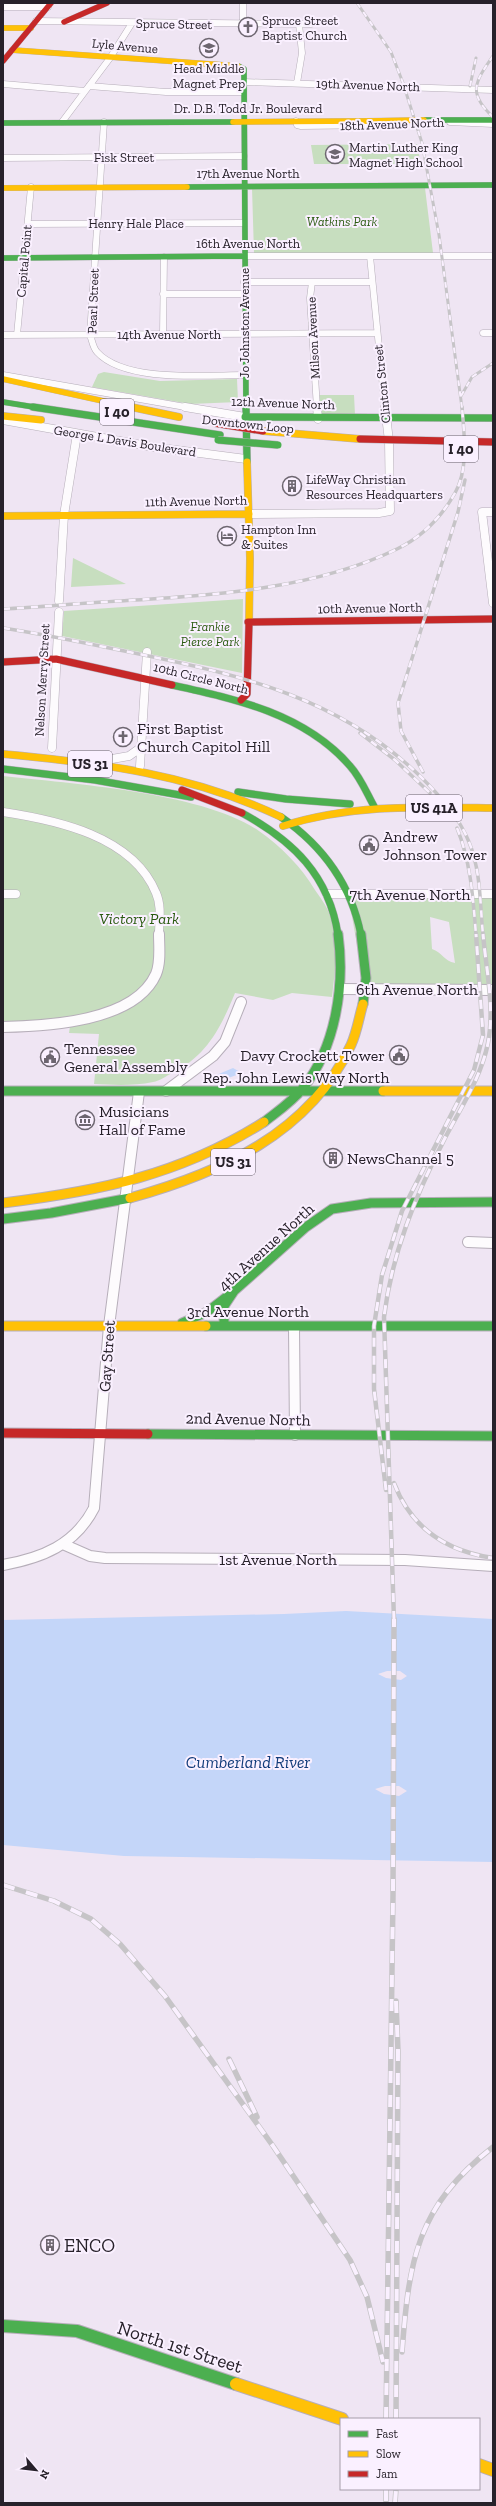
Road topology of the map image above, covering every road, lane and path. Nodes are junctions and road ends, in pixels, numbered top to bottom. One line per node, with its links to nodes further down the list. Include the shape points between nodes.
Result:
1 (107, 3): 5 (main road)
2 (243, 3): 7 (street)
3 (50, 5): 4 (street); 10 (main road)
4 (3, 7)
5 (64, 22): 6 (street, Spruce Street); 10 (street, Spruce Street)
6 (132, 23): 7 (street, Spruce Street); 13 (street)
7 (243, 24): 8 (street, Spruce Street)
8 (299, 24): 9 (street, Spruce Street); 17 (street, via 302,53)
9 (311, 24)
10 (34, 25): 11 (main road); 12 (main road)
11 (3, 28)
12 (12, 50): 13 (main road, Lyle Avenue); 14 (main road)
13 (110, 58): 15 (main road, Lyle Avenue, via 182,64); 19 (street)
14 (3, 61)
15 (237, 65): 16 (main road, Jo Johnston Avenue, via 244,69)
16 (244, 82): 17 (street, 19th Avenue North); 21 (main road, Jo Johnston Avenue)
17 (297, 83): 20 (street, 19th Avenue North)
18 (3, 84): 19 (street)
19 (87, 88): 21 (street); 25 (street)
20 (493, 90)
21 (244, 92): 23 (main road, Jo Johnston Avenue)
22 (493, 120): 24 (main road, Dr. D.B. Todd Jr. Boulevard, bridge)
23 (244, 121): 24 (main road, Dr. D.B. Todd Jr. Boulevard); 26 (main road, Dr. D.B. Todd Jr. Boulevard); 29 (main road, Jo Johnston Avenue)
24 (296, 121): 28 (street, 18th Avenue North, via 297,125 301,126 426,121)
25 (62, 122): 26 (main road, Dr. D.B. Todd Jr. Boulevard); 27 (main road, Dr. D.B. Todd Jr. Boulevard)
26 (104, 122): 31 (street, Pearl Street)
27 (3, 123)
28 (493, 124)
29 (244, 156): 31 (street, Fisk Street); 33 (main road, Jo Johnston Avenue)
30 (3, 158): 31 (street, Fisk Street)
31 (102, 158): 35 (street, Pearl Street)
32 (493, 185): 33 (main road, 17th Avenue North)
33 (244, 186): 35 (main road, 17th Avenue North); 38 (main road, Jo Johnston Avenue)
34 (31, 187): 35 (main road, 17th Avenue North); 36 (main road, 17th Avenue North); 39 (street, Capital Point)
35 (99, 187): 37 (street, Pearl Street)
36 (3, 188)
37 (97, 221): 38 (street, Henry Hale Place); 39 (street, Henry Hale Place); 44 (street, Pearl Street)
38 (243, 221): 40 (main road, Jo Johnston Avenue)
39 (28, 222): 43 (street, Capital Point)
40 (244, 256): 41 (street, 16th Avenue North); 45 (main road, 16th Avenue North); 47 (main road, Jo Johnston Avenue)
41 (370, 256): 42 (street, 16th Avenue North); 49 (street, Clinton Street)
42 (493, 256)
43 (24, 257): 44 (main road, 16th Avenue North); 46 (main road, 16th Avenue North); 59 (street, Capital Point)
44 (95, 257): 45 (main road, 16th Avenue North); 60 (street, Pearl Street)
45 (164, 257): 50 (street)
46 (3, 258)
47 (244, 282): 48 (street); 51 (main road, Jo Johnston Avenue)
48 (312, 282): 49 (street); 52 (street, Milson Avenue)
49 (372, 282): 53 (street, Clinton Street)
50 (163, 294): 51 (street); 56 (street)
51 (244, 294): 57 (main road, Jo Johnston Avenue)
52 (312, 333): 53 (street, 14th Avenue North); 57 (street, 14th Avenue North); 71 (street, Milson Avenue)
53 (376, 333): 68 (street, Clinton Street)
54 (483, 333): 55 (street)
55 (493, 333)
56 (163, 334): 57 (street, 14th Avenue North); 60 (street, 14th Avenue North)
57 (245, 334): 62 (main road, Jo Johnston Avenue)
58 (3, 335): 59 (street, 14th Avenue North)
59 (17, 335): 60 (street, 14th Avenue North)
60 (90, 335): 62 (street, Pearl Street, via 97,351 111,361 130,368 167,374)
61 (3, 375): 67 (street, 12th Avenue North)
62 (244, 375): 67 (main road, Jo Johnston Avenue)
63 (3, 379): 70 (main road)
64 (3, 395): 73 (main road, Downtown Loop / I 40)
65 (3, 402): 73 (main road, Downtown Loop / I 40)
66 (3, 416): 73 (main road)
67 (245, 417): 71 (main road, 12th Avenue North); 81 (main road, Jo Johnston Avenue)
68 (385, 418): 69 (main road, 12th Avenue North); 71 (main road, 12th Avenue North); 82 (street, Clinton Street, via 389,441)
69 (493, 418)
70 (192, 419)
71 (318, 419)
72 (3, 420): 74 (street, George L Davis Boulevard)
73 (215, 429): 75 (main road, bridge); 75 (main road, Downtown Loop / I 40, bridge, via 263,431)
74 (77, 434): 81 (street, George L Davis Boulevard); 85 (street, Nelson Merry Street)
75 (282, 441): 77 (main road, Downtown Loop / I 40)
76 (493, 442): 77 (main road, Downtown Loop / I 40, bridge)
77 (362, 443): 78 (main road, Downtown Loop / I 40)
78 (430, 449): 79 (main road); 80 (main road, Downtown Loop / I 40)
79 (377, 450)
80 (493, 450)
81 (246, 459): 84 (main road, Jo Johnston Avenue)
82 (389, 512): 84 (street, 11th Avenue North)
83 (493, 512): 88 (street, via 482,512)
84 (249, 514): 85 (main road, 11th Avenue North); 91 (main road, Jo Johnston Avenue)
85 (64, 515): 86 (main road, 11th Avenue North); 87 (street, Nelson Merry Street)
86 (3, 516)
87 (59, 600)
88 (493, 603)
89 (58, 612): 93 (street, Nelson Merry Street)
90 (493, 619): 91 (main road, 10th Avenue North)
91 (248, 622): 96 (main road, Jo Johnston Avenue, via 248,694)
92 (147, 652): 95 (street)
93 (56, 659): 94 (main road, 10th Circle North); 95 (main road, 10th Circle North); 99 (street, Nelson Merry Street)
94 (3, 662)
95 (146, 678): 96 (main road, 10th Circle North); 98 (street)
96 (241, 700): 108 (main road, 10th Circle North, via 298,724 326,741 351,767)
97 (3, 745): 99 (main road, Nelson Merry Street)
98 (143, 746): 101 (street, via 130,756); 103 (street)
99 (45, 748): 101 (main road, Nelson Merry Street)
100 (3, 754): 105 (main road, US 31, via 53,758)
101 (112, 759): 103 (main road, Nelson Merry Street)
102 (3, 760): 107 (main road, US 31, via 133,778 186,791)
103 (140, 766): 105 (main road, Nelson Merry Street)
104 (3, 770): 107 (main road, via 102,781)
105 (177, 779): 106 (main road, US 31)
106 (193, 783): 108 (main road, via 282,798 337,801); 112 (main road, US 31, via 230,795)
107 (207, 800): 113 (main road, US 31)
108 (375, 808): 109 (main road, US 41A); 110 (main road, US 41A)
109 (493, 808)
110 (332, 811): 112 (main road, US 41A); 114 (main road)
111 (3, 812): 124 (street, via 57,822 112,845 147,876 156,893 159,911 156,972 150,982 129,1001 99,1016 79,1022 50,1026)
112 (291, 822): 113 (main road, US 41A); 114 (main road, US 31)
113 (275, 830): 117 (main road, US 31, via 298,850 316,872)
114 (313, 833): 118 (main road, US 31)
115 (3, 894): 116 (street)
116 (16, 894)
117 (327, 894): 118 (street, 7th Avenue North); 120 (main road, US 31, via 342,943)
118 (348, 894): 119 (street, 7th Avenue North); 121 (main road, US 31, via 364,946 367,969)
119 (493, 894)
120 (341, 989): 121 (street, 6th Avenue North); 128 (main road, US 31, via 319,1067)
121 (365, 990): 122 (street, 6th Avenue North); 129 (main road, US 31, via 354,1039 345,1059)
122 (493, 990)
123 (241, 1002): 126 (street, via 225,1042 213,1056)
124 (3, 1026)
125 (3, 1091): 127 (main road, Rep. John Lewis Way North)
126 (166, 1091): 127 (main road, Rep. John Lewis Way North); 128 (main road, Rep. John Lewis Way North)
127 (139, 1092): 131 (street, Gay Street)
128 (300, 1092): 129 (main road, Rep. John Lewis Way North); 131 (main road, US 31, via 284,1108 226,1145 188,1164)
129 (324, 1092): 130 (main road, Rep. John Lewis Way North); 132 (main road, US 31, via 296,1120 265,1144 230,1164 194,1179)
130 (493, 1092)
131 (127, 1184): 132 (street, Gay Street); 134 (main road, US 31, via 90,1192)
132 (124, 1199): 135 (main road, US 31); 140 (street, Gay Street)
133 (493, 1202): 138 (main road, 4th Avenue North, via 370,1203 332,1209 306,1227)
134 (4, 1203)
135 (3, 1219)
136 (468, 1242): 137 (street)
137 (493, 1243)
138 (234, 1291): 141 (main road, via 207,1312); 142 (main road, 4th Avenue North, via 224,1306)
139 (3, 1326): 140 (main road, 3rd Avenue North)
140 (108, 1326): 141 (main road, 3rd Avenue North); 146 (street, Gay Street)
141 (175, 1326): 142 (main road, 3rd Avenue North)
142 (224, 1326): 144 (main road, 3rd Avenue North)
143 (493, 1326): 144 (main road, 3rd Avenue North)
144 (294, 1327): 147 (street)
145 (3, 1433): 146 (main road, 2nd Avenue North)
146 (100, 1433): 147 (main road, 2nd Avenue North); 149 (street, Gay Street, via 94,1508 85,1525)
147 (295, 1435): 148 (main road, 2nd Avenue North)
148 (493, 1436)
149 (65, 1545): 150 (street, Gay Street, via 36,1558); 151 (street, 1st Avenue North, via 90,1556 105,1558 405,1560)
150 (3, 1565)
151 (493, 1566)
152 (3, 2326): 153 (main road, North 1st Street, via 77,2331)
153 (340, 2418)
154 (480, 2465): 155 (main road)
155 (493, 2470)

